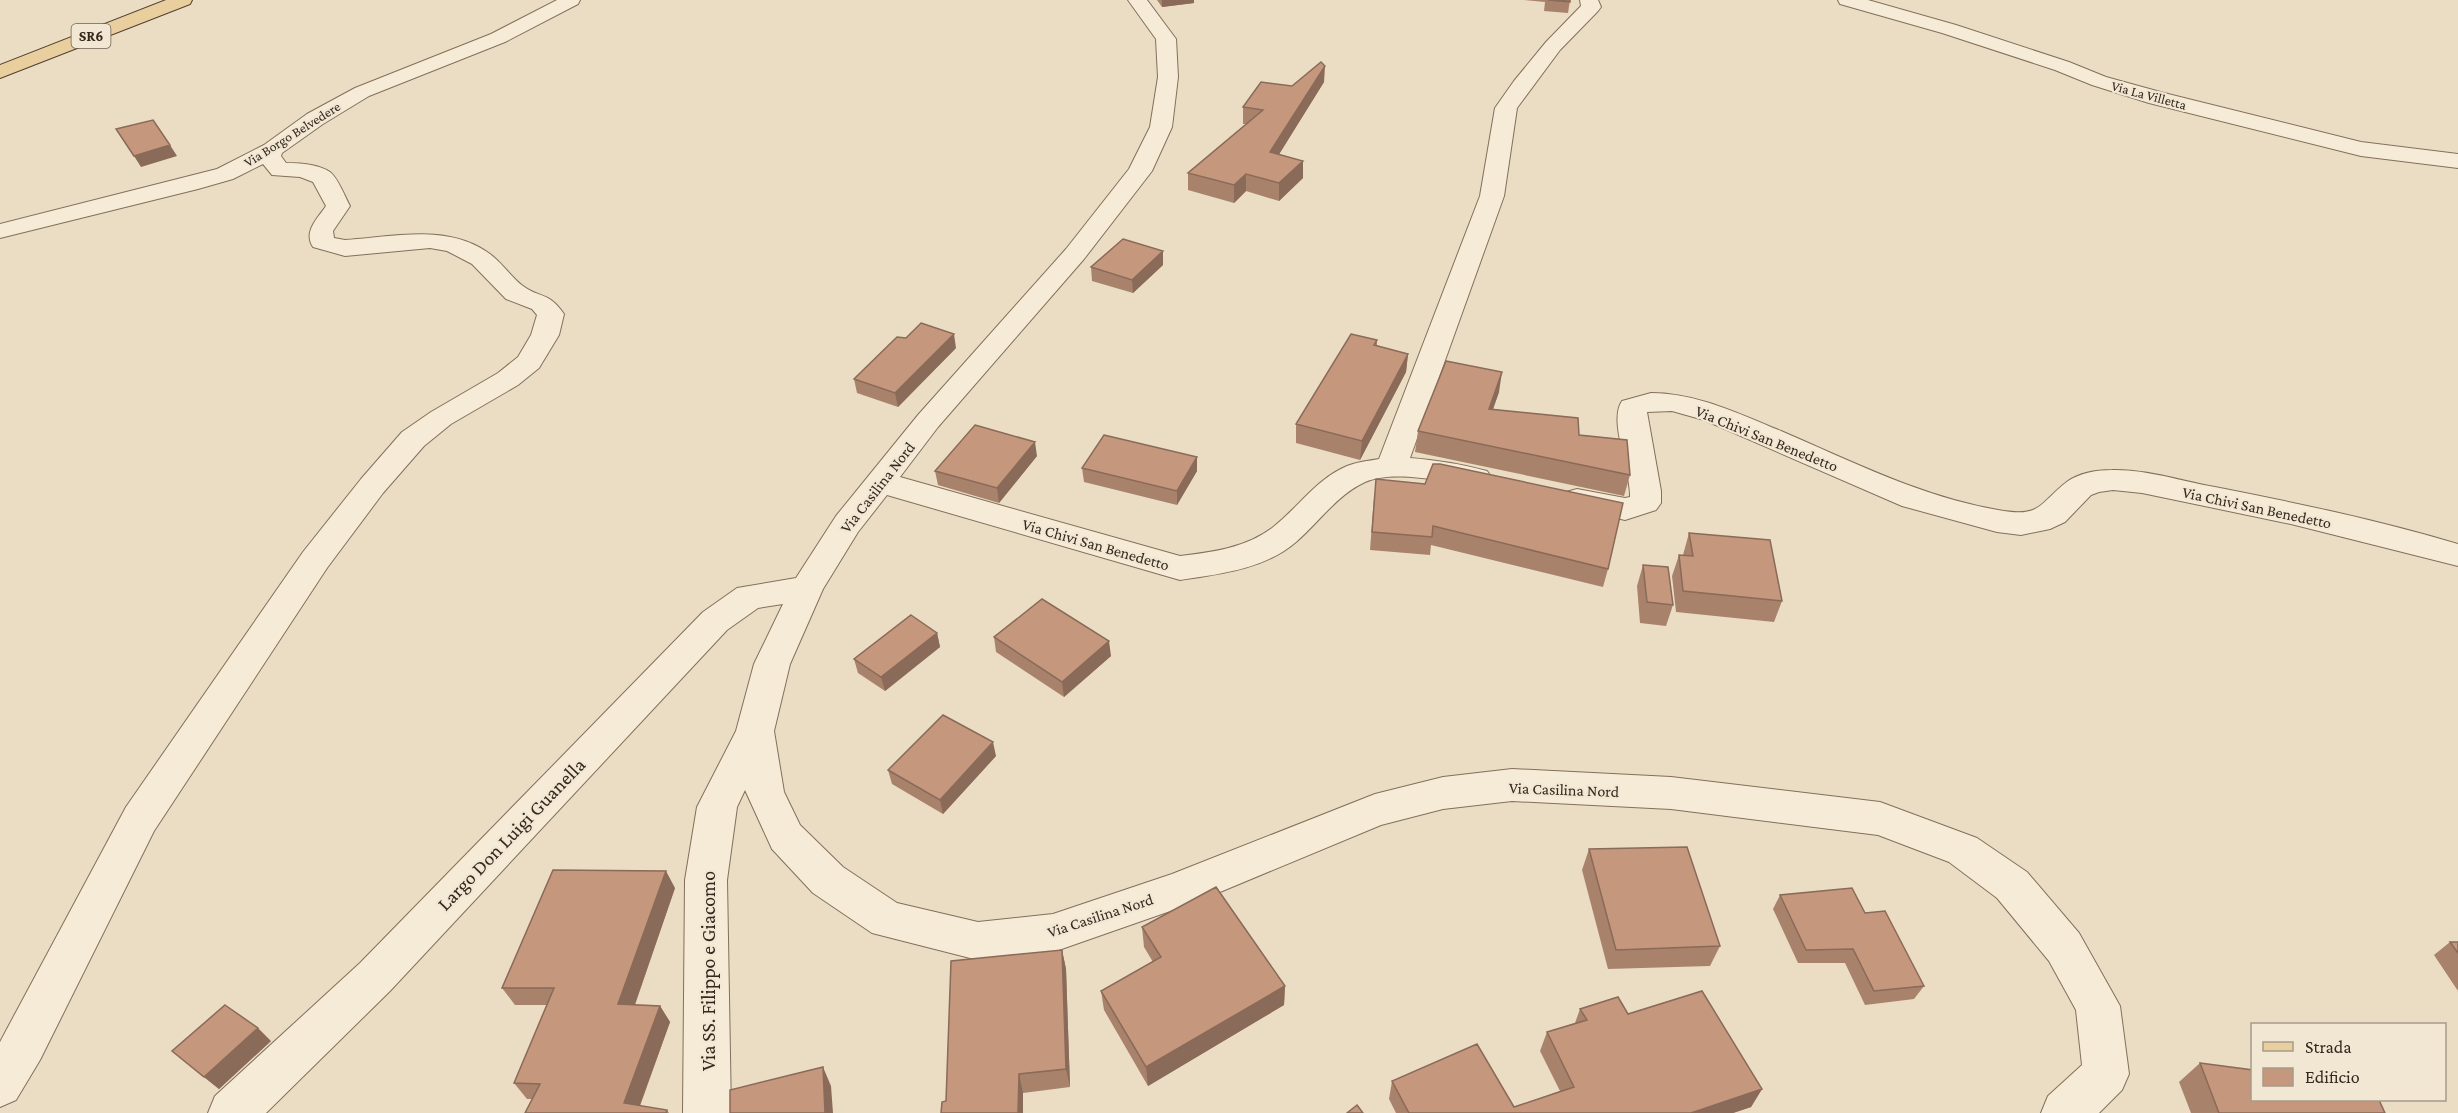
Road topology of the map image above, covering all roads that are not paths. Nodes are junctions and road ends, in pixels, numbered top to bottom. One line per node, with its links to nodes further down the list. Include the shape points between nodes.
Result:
1 (183, 0): 6 (main road, SR6)
2 (572, 0): 7 (street, Via Borgo Belvedere, via 498,38 362,92)
3 (1137, 0): 11 (street, Via Casilina Nord, via 1166,39 1168,77 1161,127 1140,171 1075,255 928,421)
4 (1589, 0): 10 (street, via 1591,7 1553,46 1506,108 1492,196)
5 (1847, 0): 8 (street, Via La Villetta, via 1949,29 2157,98 2361,148)
6 (0, 72)
7 (272, 150): 9 (street, Via Borgo Belvedere, via 235,170 202,181); 17 (street, via 269,157 280,170 302,170 322,177 338,207 321,231 322,242 345,248 430,241 453,244 481,259 515,293 541,303 551,314 545,335 529,362 508,379 413,439 315,560 140,819 24,1045)
8 (2458, 161)
9 (0, 231)
10 (1391, 467): 11 (street, Via Chivi San Benedetto, via 1358,472 1335,486 1283,536 1252,553 1224,562 1180,568); 12 (street, Via Chivi San Benedetto, via 1438,470)
11 (880, 482): 15 (street, Via Casilina Nord, via 847,524)
12 (1508, 485)
13 (1555, 495): 14 (street, Via Chivi San Benedetto, via 1625,509 1645,503 1647,486 1632,407 1673,402 1714,414 1913,499 1997,521 2039,521 2054,514 2080,488 2113,480 2291,513)
14 (2458, 555)
15 (807, 588): 16 (street, Via Casilina Nord, via 772,664); 18 (street, Largo Don Luigi Guanella, via 749,597 715,621 375,976)
16 (755, 732): 19 (street, Via SS. Filippo e Giacomo, via 717,807 706,880); 20 (street, Via Casilina Nord, via 765,792 786,837 828,880 887,920 978,941 1053,933 1180,890 1375,810 1443,793 1512,785 1671,793 1880,819 1963,850 2012,885 2064,947 2098,1006 2106,1074)
17 (0, 1084)
18 (232, 1113)
19 (707, 1113)
20 (2065, 1113)

